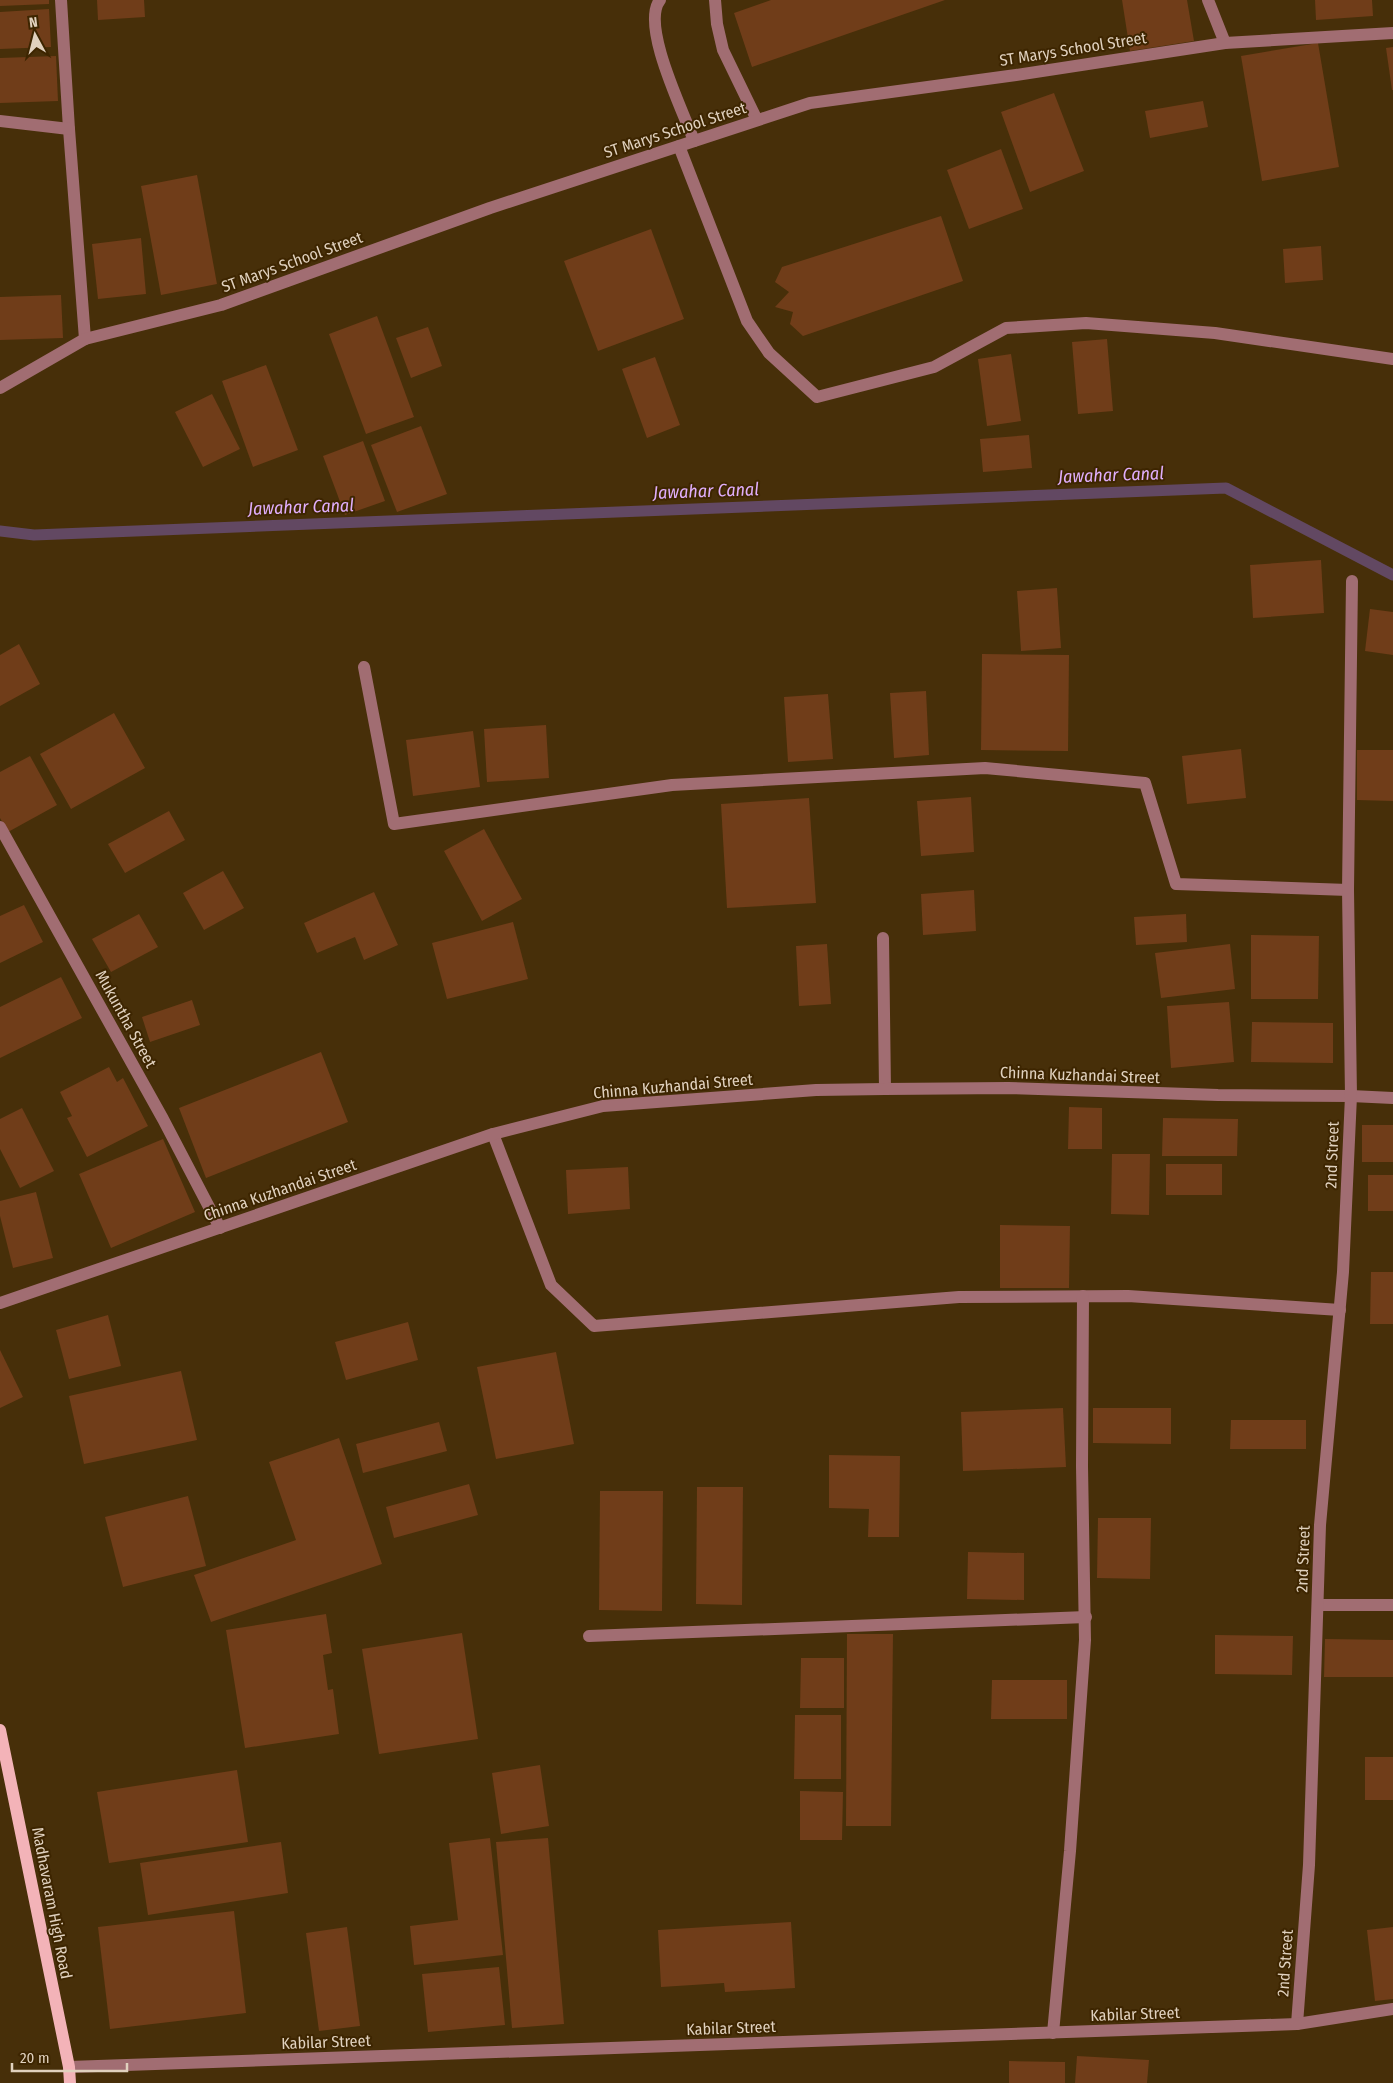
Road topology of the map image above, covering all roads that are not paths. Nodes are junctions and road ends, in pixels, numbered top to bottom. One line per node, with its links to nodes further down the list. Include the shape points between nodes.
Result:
1 (61, 0): 9 (street)
2 (660, 0): 10 (street, via 655,18 659,50)
3 (715, 0): 7 (street, via 716,24 724,50)
4 (1208, 0): 6 (street)
5 (1393, 33): 6 (street, ST Marys School Street)
6 (1225, 43): 7 (street, ST Marys School Street, via 810,103)
7 (757, 120): 10 (street, ST Marys School Street)
8 (0, 121): 9 (street)
9 (68, 129): 12 (street)
10 (694, 141): 11 (street, ST Marys School Street)
11 (678, 146): 12 (street, ST Marys School Street, via 490,208 221,305); 13 (street, via 747,321 769,353 817,398 934,367 1006,328 1086,323 1215,332)
12 (85, 339): 14 (street, ST Marys School Street)
13 (1393, 359)
14 (0, 388)
15 (1352, 581): 18 (street, 2nd Street)
16 (364, 667): 18 (street, via 394,824 672,785 985,768 1145,783 1176,884)
17 (0, 827): 24 (street, Mukuntha Street)
18 (1348, 890): 21 (street, 2nd Street)
19 (883, 938): 20 (street)
20 (885, 1089): 21 (street, Chinna Kuzhandai Street, via 1008,1088); 23 (street, Chinna Kuzhandai Street, via 816,1090 603,1106)
21 (1351, 1096): 22 (street, Chinna Kuzhandai Street); 27 (street, 2nd Street)
22 (1393, 1098)
23 (493, 1134): 24 (street, Chinna Kuzhandai Street); 25 (street, via 551,1286 594,1326 959,1297)
24 (220, 1228): 26 (street, Chinna Kuzhandai Street)
25 (1083, 1296): 27 (street); 30 (street, via 1082,1466)
26 (0, 1303)
27 (1340, 1310): 28 (street, 2nd Street, via 1320,1525)
28 (1318, 1605): 29 (street); 34 (street, 2nd Street, via 1309,1865)
29 (1393, 1605)
30 (1086, 1617): 31 (street); 35 (street, via 1070,1851)
31 (589, 1636)
32 (0, 1730): 36 (main road, Madhavaram High Road)
33 (1393, 2009): 34 (street, Kabilar Street)
34 (1297, 2024): 35 (street, Kabilar Street)
35 (1053, 2033): 36 (street, Kabilar Street)
36 (69, 2067): 37 (main road, Madhavaram High Road)
37 (70, 2083)

